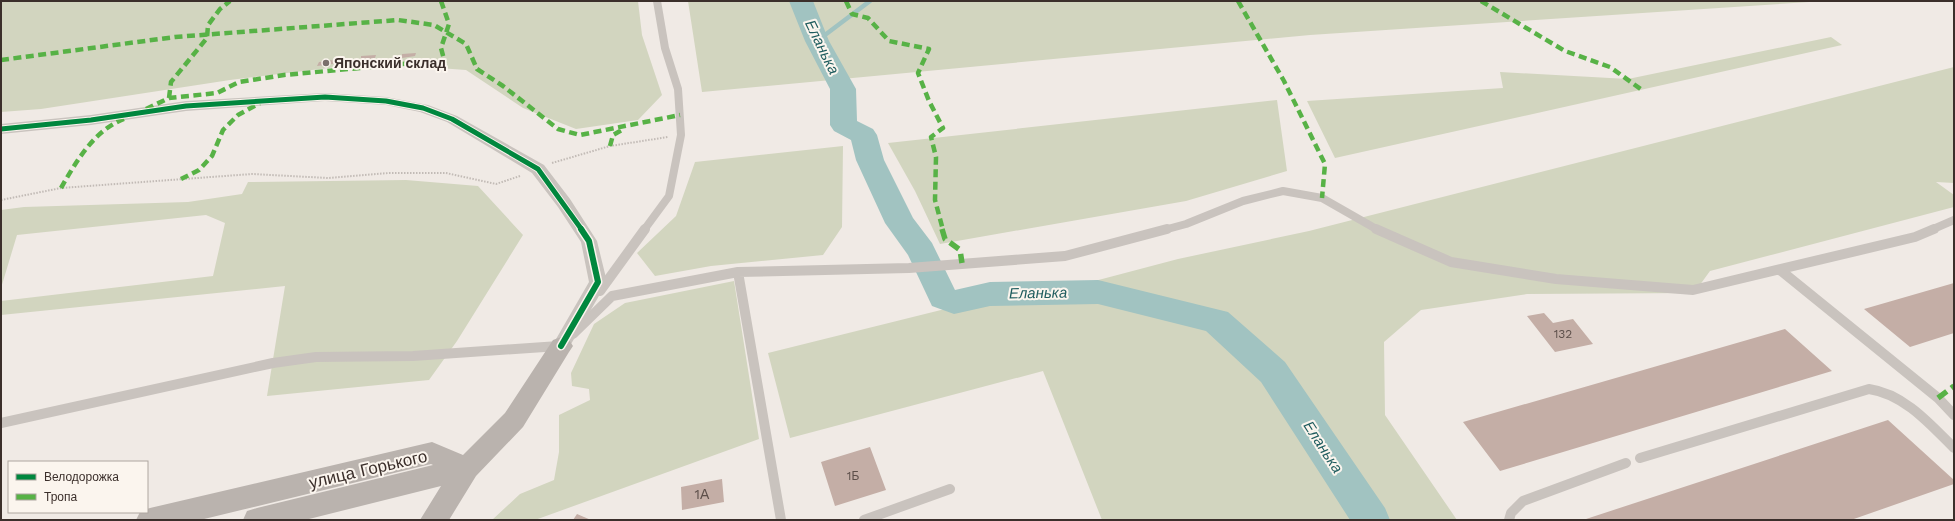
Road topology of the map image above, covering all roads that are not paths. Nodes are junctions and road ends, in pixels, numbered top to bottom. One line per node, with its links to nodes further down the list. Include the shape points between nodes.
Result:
1 (657, 1): 6 (lane, via 666,48 678,89 681,135 668,196)
2 (1, 129): 6 (street, via 91,120 186,106 325,97 386,101 423,108 452,119 538,169 589,241 598,282)
3 (1954, 220): 4 (lane, via 1915,237)
4 (1780, 270): 5 (lane, via 1693,290 1556,279 1451,262 1385,234 1322,198 1283,191 1243,201 1186,224 1065,256 909,268); 7 (lane, via 1938,398)
5 (738, 272): 6 (lane, via 612,296); 17 (lane)
6 (561, 346): 8 (lane, via 413,356 316,357 273,363); 12 (main road, via 514,420)
7 (1954, 415)
8 (1, 423)
9 (1954, 448): 10 (lane, via 1913,409 1889,394 1870,389)
10 (1640, 458)
11 (1626, 463): 19 (lane, via 1523,501 1511,513)
12 (467, 468): 14 (main road, улица Горького, via 432,453); 15 (main road, улица Горького); 16 (main road)
13 (950, 489): 18 (lane)
14 (150, 520)
15 (257, 520)
16 (434, 520)
17 (782, 520)
18 (864, 520)
19 (1510, 520)

